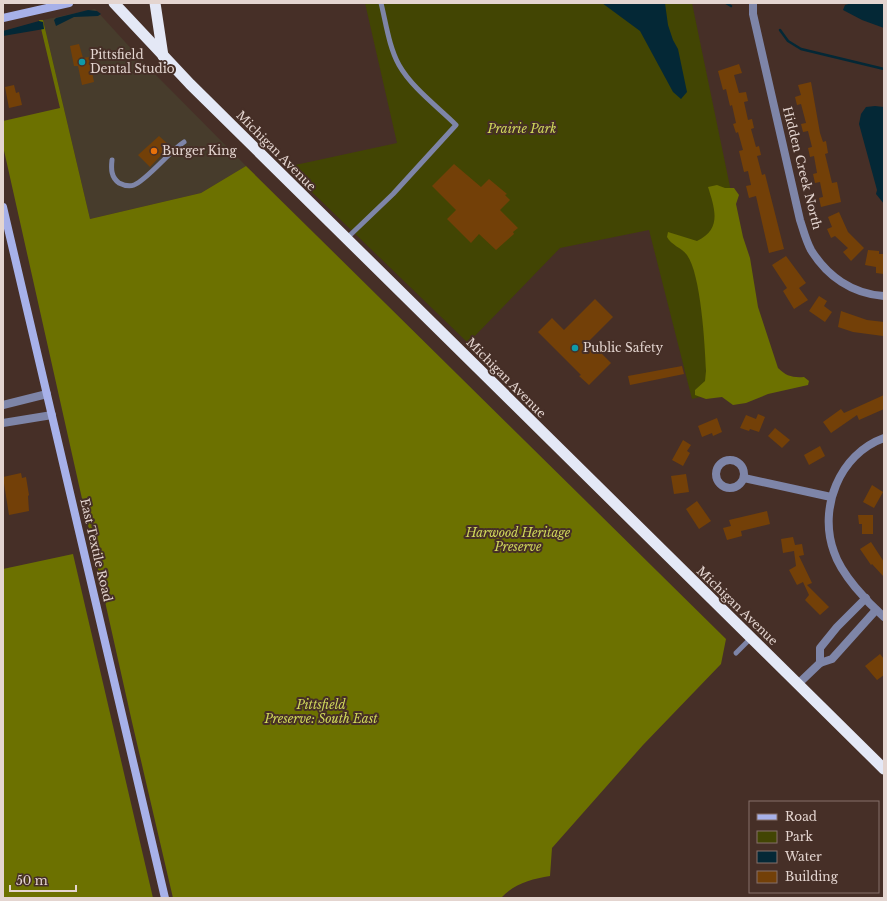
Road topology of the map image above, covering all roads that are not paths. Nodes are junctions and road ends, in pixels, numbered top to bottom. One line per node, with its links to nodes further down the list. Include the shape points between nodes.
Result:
1 (69, 3): 6 (main road)
2 (114, 3): 7 (highway, Michigan Avenue)
3 (155, 3): 7 (highway)
4 (381, 3): 11 (lane, via 392,50 399,66 456,125 393,194)
5 (753, 3): 12 (street, Hidden Creek North, via 753,14 800,220 810,248 828,273 849,287 869,295)
6 (3, 18)
7 (163, 56): 11 (highway, Michigan Avenue)
8 (184, 142): 9 (lane, via 134,185 124,185 115,180 111,172)
9 (112, 160)
10 (3, 207): 13 (main road, East Textile Road)
11 (346, 239): 23 (highway, Michigan Avenue)
12 (884, 296)
13 (47, 394): 14 (street); 15 (main road, East Textile Road)
14 (3, 406)
15 (52, 415): 16 (street); 28 (main road, East Textile Road)
16 (3, 423)
17 (884, 438): 19 (street, via 875,442 846,467)
18 (744, 478): 19 (street)
19 (831, 497): 20 (street, via 829,516 834,552 842,570)
20 (866, 598): 21 (street); 25 (street, via 820,648)
21 (876, 610): 22 (street); 25 (street, via 832,658)
22 (884, 617)
23 (751, 638): 24 (lane); 26 (highway, Michigan Avenue)
24 (736, 653)
25 (820, 663): 26 (street)
26 (798, 684): 27 (highway, Michigan Avenue)
27 (884, 769)
28 (165, 898)

